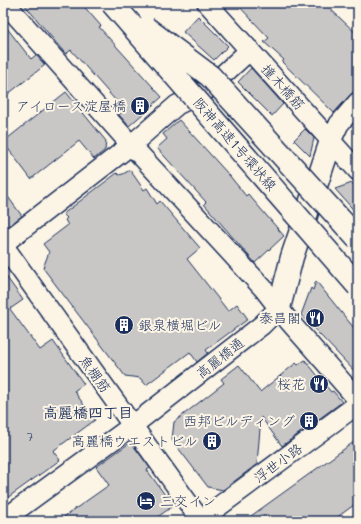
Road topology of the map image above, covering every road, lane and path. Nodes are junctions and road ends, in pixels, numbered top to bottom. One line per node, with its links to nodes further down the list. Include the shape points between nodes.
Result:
1 (5, 3): 7 (street)
2 (112, 3): 9 (main road, bridge, via 210,76); 11 (main road, 阪神高速1号環状線, bridge)
3 (207, 3): 4 (street, 撞木橋筋)
4 (250, 50): 6 (street, 撞木橋筋); 7 (street, via 205,91 177,105)
5 (358, 102): 6 (street)
6 (335, 132): 8 (street, 撞木橋筋); 12 (main road, via 292,257)
7 (131, 145): 10 (street); 12 (street)
8 (358, 171)
9 (358, 239)
10 (3, 245): 15 (street, 魚棚筋)
11 (358, 286)
12 (279, 308): 13 (street); 15 (street, 高麗橋通, via 262,325)
13 (358, 400)
14 (358, 404): 17 (street, 浮世小路)
15 (132, 426): 16 (street, 高麗橋通); 17 (street, 魚棚筋)
16 (3, 520)
17 (200, 521)

